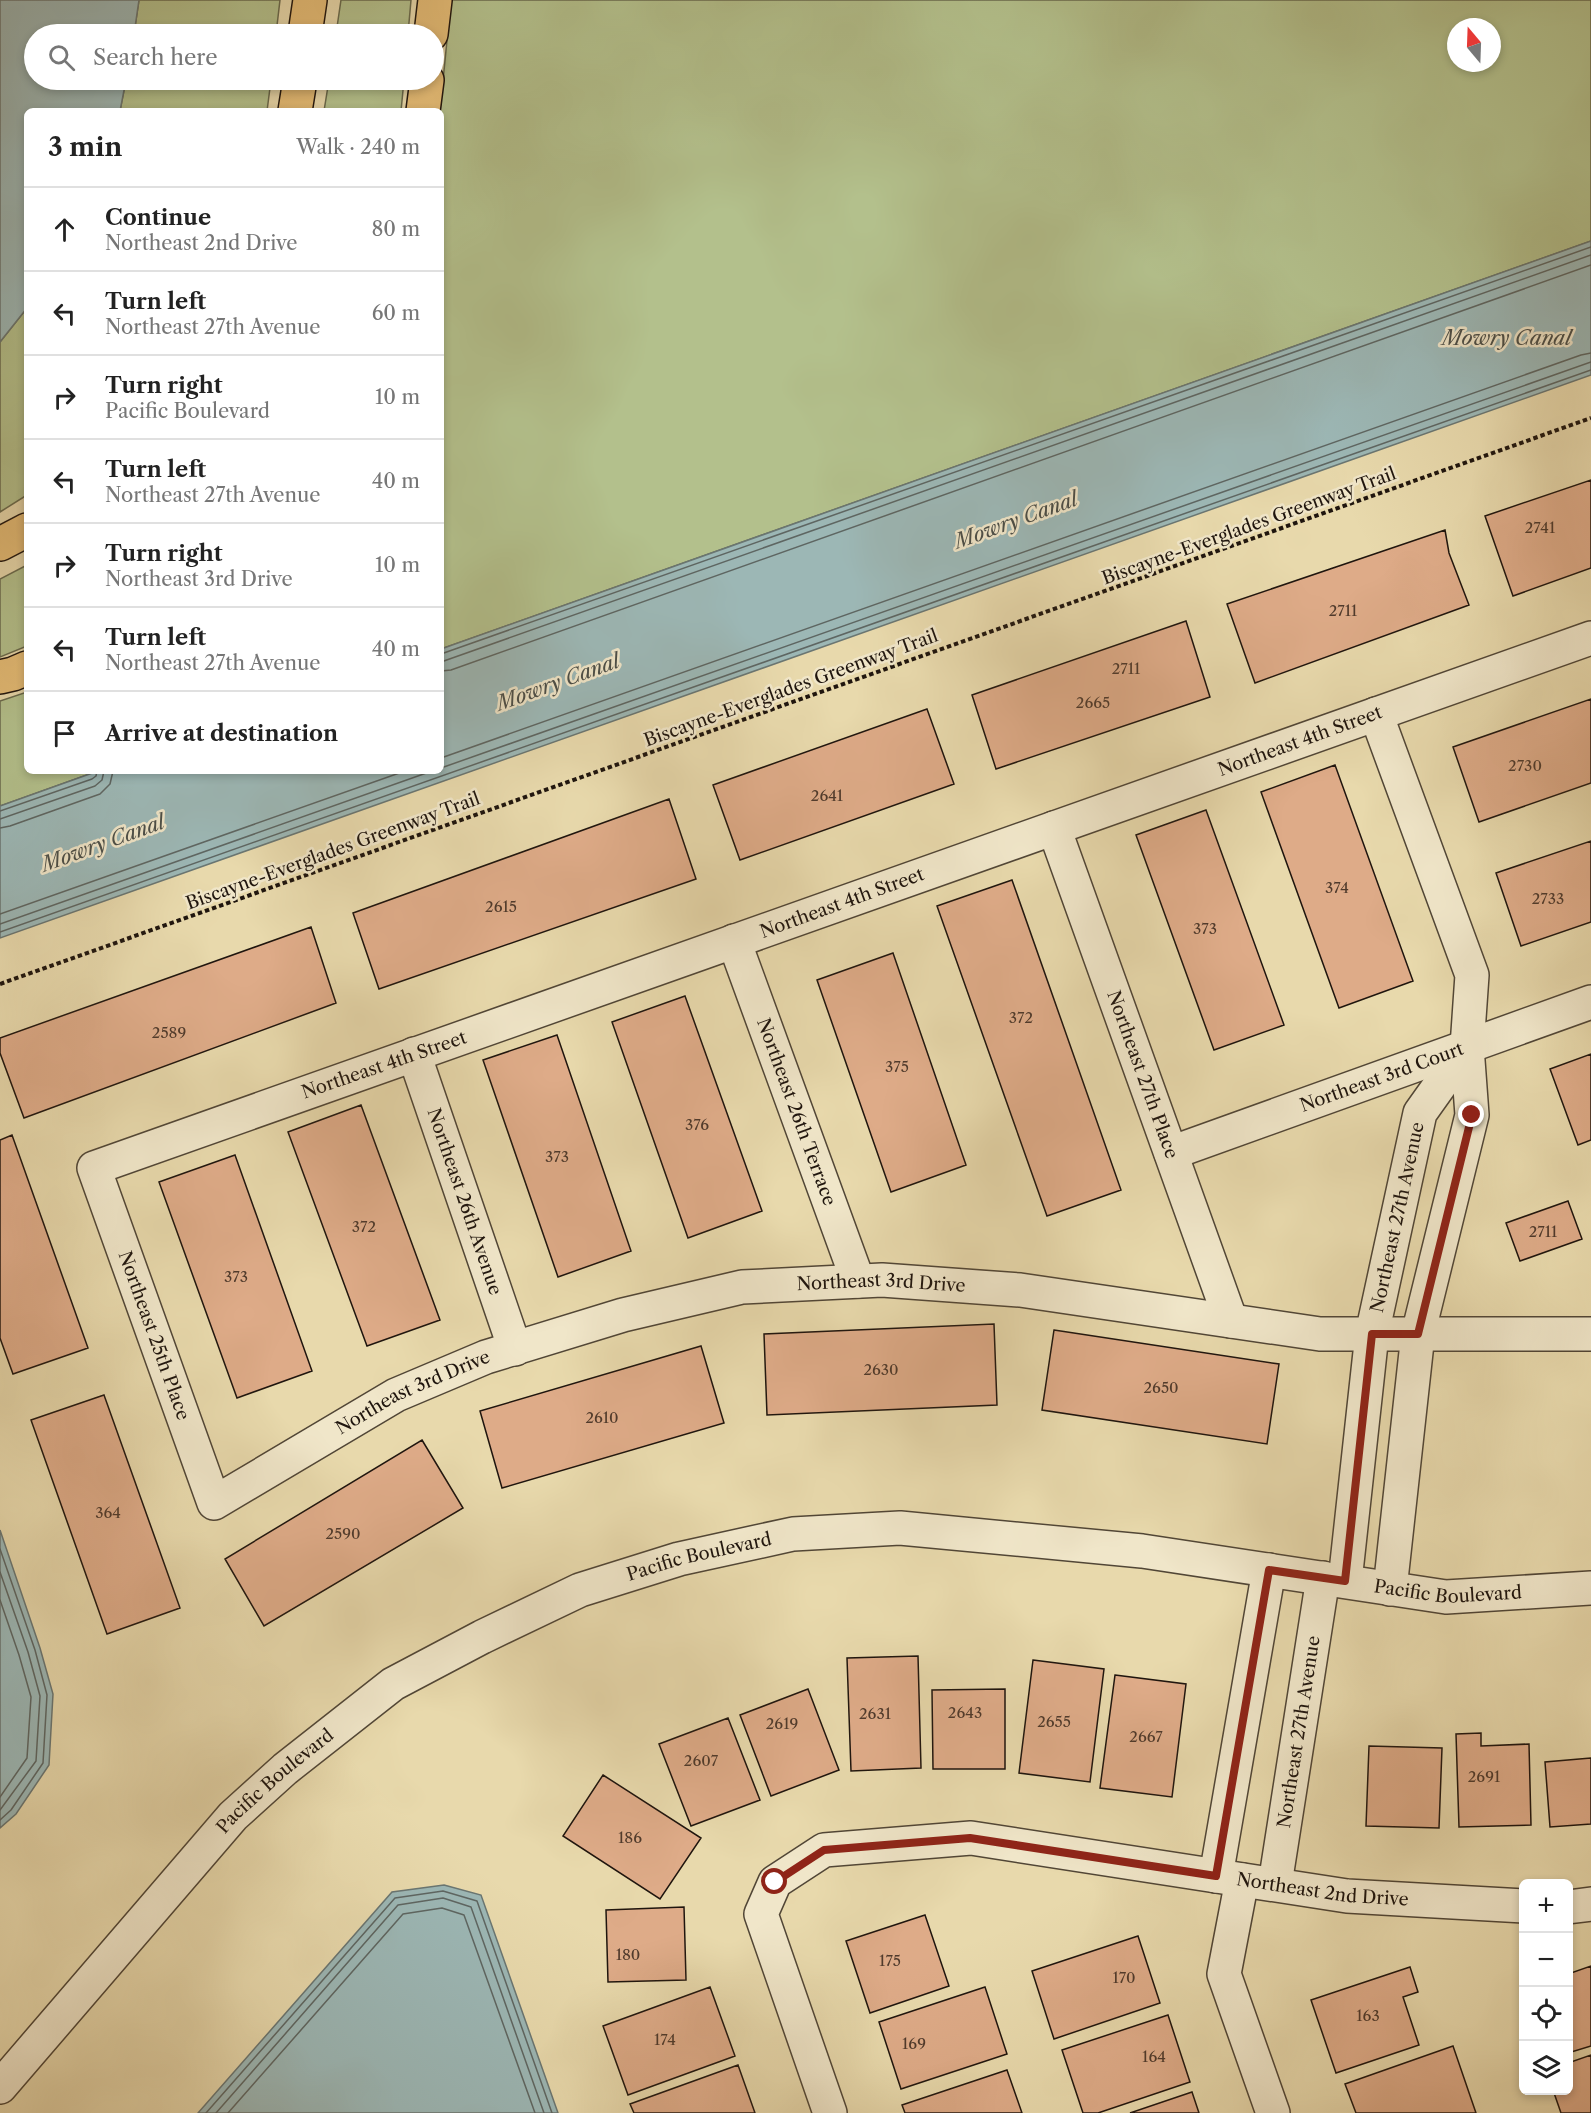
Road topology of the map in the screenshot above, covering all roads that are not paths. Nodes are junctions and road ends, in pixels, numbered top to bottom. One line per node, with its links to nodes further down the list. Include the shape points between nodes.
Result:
1 (310, 0): 3 (highway)
2 (435, 0): 4 (highway)
3 (306, 24)
4 (432, 24)
5 (298, 90): 7 (highway)
6 (426, 90): 8 (highway)
7 (295, 108)
8 (423, 108)
9 (24, 532): 10 (highway)
10 (0, 544)
11 (1591, 638): 14 (street, Northeast 4th Street)
12 (24, 669): 13 (highway)
13 (0, 677)
14 (1376, 714): 15 (street, Northeast 4th Street); 18 (street, via 1472,975)
15 (1054, 828): 16 (street, Northeast 4th Street); 20 (street, Northeast 27th Place)
16 (734, 941): 19 (street, Northeast 4th Street); 22 (street, Northeast 26th Terrace)
17 (1591, 1002): 18 (street, Northeast 3rd Court)
18 (1467, 1047): 20 (street, Northeast 3rd Court); 24 (street, Northeast 27th Avenue, via 1420,1113); 25 (street, via 1472,1115)
19 (414, 1054): 21 (street, Northeast 4th Street); 27 (street, Northeast 26th Avenue)
20 (1171, 1153): 23 (street, Northeast 27th Place)
21 (94, 1168): 28 (street, Northeast 25th Place)
22 (858, 1281): 23 (street, Northeast 3rd Drive, via 1020,1290); 27 (street, Northeast 3rd Drive, via 742,1287 623,1315)
23 (1232, 1321): 24 (street, Northeast 3rd Drive, via 1320,1334)
24 (1372, 1334): 25 (street, Northeast 3rd Drive); 30 (street, Northeast 27th Avenue)
25 (1418, 1334): 26 (street, Northeast 3rd Drive); 31 (street)
26 (1591, 1334)
27 (515, 1348): 28 (street, Northeast 3rd Drive, via 396,1395)
28 (214, 1503)
29 (1269, 1570): 30 (street, Pacific Boulevard); 33 (street); 38 (street, Pacific Boulevard, via 1142,1551 900,1528 793,1534 679,1559 580,1590 393,1684 285,1769 234,1816)
30 (1334, 1580): 31 (street, Pacific Boulevard); 34 (street, Northeast 27th Avenue)
31 (1390, 1588): 32 (street, Pacific Boulevard, via 1446,1597)
32 (1591, 1588)
33 (1229, 1878): 34 (street, Northeast 2nd Drive); 39 (street, Northeast 2nd Drive, via 970,1838 824,1850 775,1882 761,1914); 40 (street, via 1224,1974)
34 (1275, 1884): 36 (street, Northeast 2nd Drive, via 1347,1896)
35 (1591, 1905): 37 (street)
36 (1519, 1906)
37 (1573, 1907)
38 (0, 2087)
39 (830, 2113)
40 (1273, 2113)

